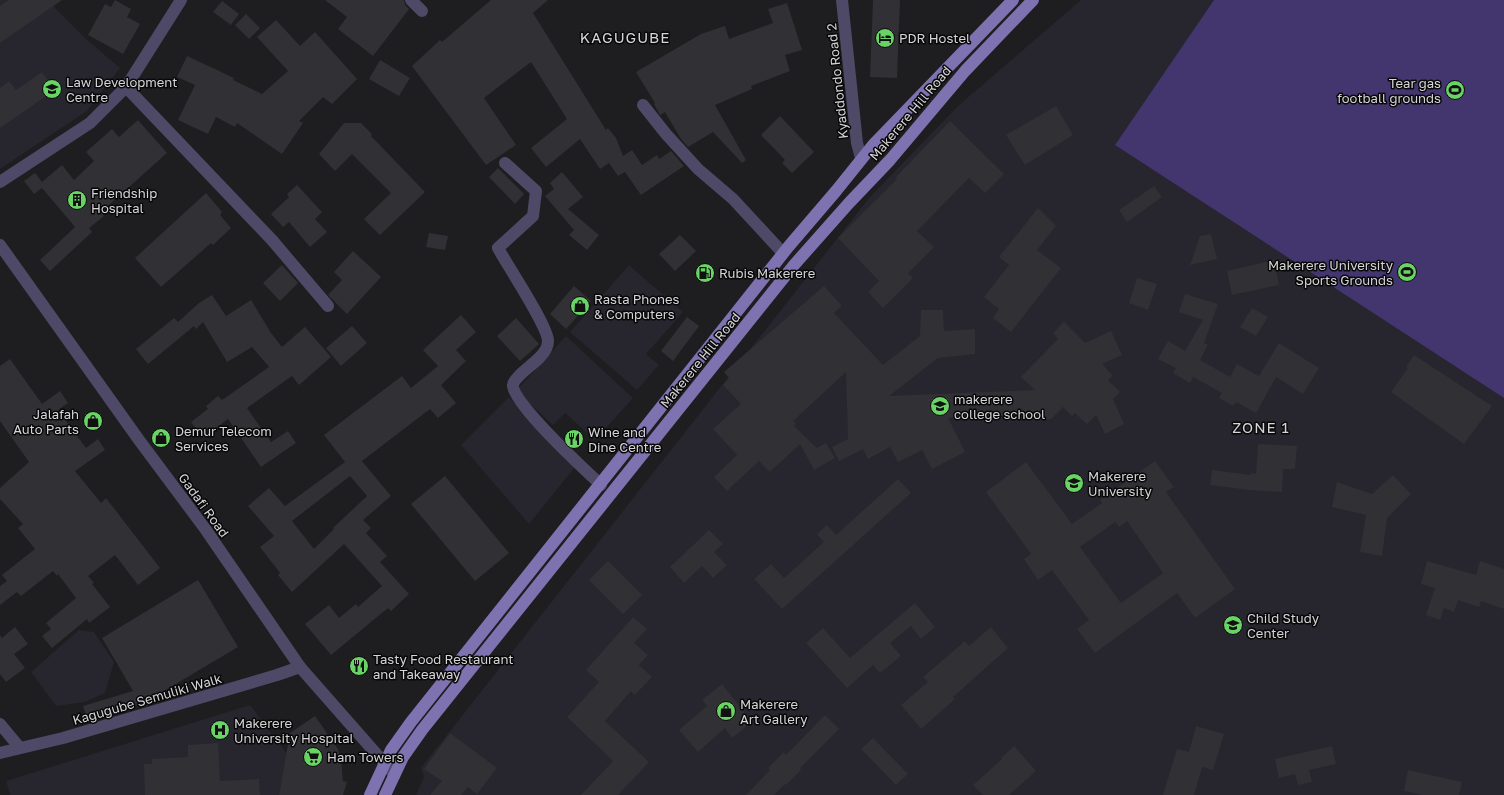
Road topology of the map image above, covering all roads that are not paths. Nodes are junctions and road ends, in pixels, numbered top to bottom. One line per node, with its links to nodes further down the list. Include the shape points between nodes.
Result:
1 (181, 0): 7 (street)
2 (411, 0): 6 (street)
3 (842, 0): 9 (street, Kyaddondo Road 2, via 857,143)
4 (1013, 0): 9 (main road, Makerere Hill Road)
5 (1033, 0): 21 (main road, Makerere Hill Road, via 965,71 890,160 794,265 422,730)
6 (422, 11)
7 (126, 87): 11 (street, via 90,123); 14 (street, via 272,240)
8 (643, 105): 13 (street, via 698,169 733,199)
9 (862, 158): 13 (main road, Makerere Hill Road)
10 (505, 163): 15 (street, via 536,191 533,216 498,248 540,321 548,342 539,358 516,379 513,385 515,393 562,448)
11 (0, 182)
12 (0, 245): 16 (street, Gadafi Road, via 206,530)
13 (783, 253): 15 (main road, Makerere Hill Road)
14 (328, 306)
15 (601, 484): 20 (main road, Makerere Hill Road, via 411,722)
16 (300, 667): 18 (street, Kagugube Semuliki Walk, via 62,738); 20 (street, Gadafi Road)
17 (0, 724): 18 (street)
18 (20, 748): 19 (street, Kagugube Semuliki Walk)
19 (0, 753)
20 (384, 763): 21 (street, Gadafi Road); 22 (main road, Makerere Hill Road)
21 (394, 774): 23 (main road, Makerere Hill Road)
22 (370, 795)
23 (385, 795)

